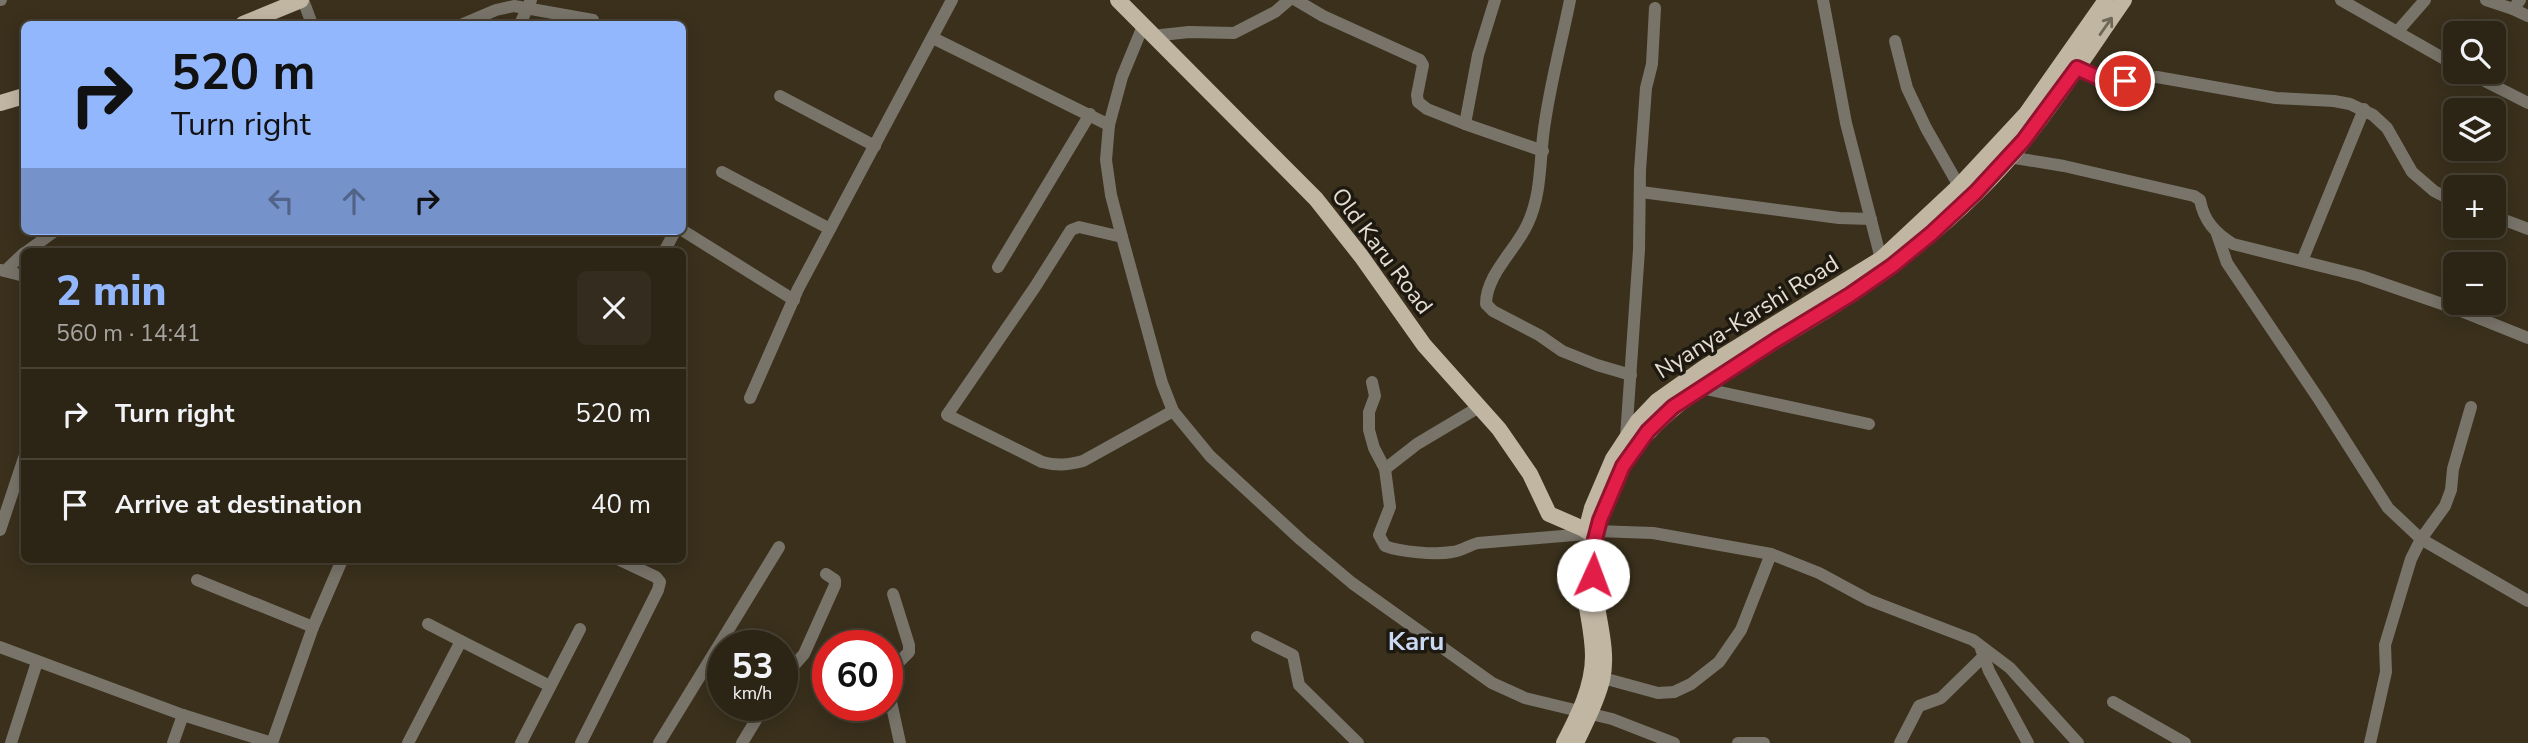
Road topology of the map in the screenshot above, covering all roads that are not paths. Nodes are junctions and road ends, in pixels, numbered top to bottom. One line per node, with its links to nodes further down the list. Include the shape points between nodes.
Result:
1 (302, 0): 14 (main road); 21 (street)
2 (952, 0): 26 (street)
3 (1118, 0): 24 (main road, Old Karu Road)
4 (1289, 0): 24 (street, via 1234,33)
5 (1296, 0): 37 (street, via 1420,60 1418,102)
6 (1495, 0): 37 (street, via 1478,55)
7 (1570, 0): 40 (street)
8 (1823, 0): 46 (street, via 1846,123)
9 (2106, 0): 29 (main road, Nyanya-Karshi Road)
10 (2124, 0): 29 (main road, Nyanya-Karshi Road, one-way to 10)
11 (2341, 0): 25 (street)
12 (2426, 0): 25 (street)
13 (2486, 0): 16 (street)
14 (281, 4): 20 (main road)
15 (529, 4): 19 (street); 22 (street); 23 (street)
16 (2517, 5): 18 (street)
17 (1655, 8): 44 (street)
18 (2528, 16)
19 (593, 20)
20 (249, 21)
21 (311, 21)
22 (470, 21)
23 (521, 21)
24 (1148, 31): 38 (street, via 1122,78); 67 (main road, Old Karu Road, via 1316,199 1424,345)
25 (2397, 32): 28 (street)
26 (933, 38): 36 (street); 39 (street)
27 (1895, 41): 43 (street, via 1907,88)
28 (2443, 58)
29 (2071, 63): 35 (street, via 2108,82 2157,77); 41 (main road, Nyanya-Karshi Road); 43 (main road, Nyanya-Karshi Road)
30 (2491, 84): 34 (street)
31 (780, 96): 39 (street)
32 (21, 97): 33 (main road)
33 (0, 103)
34 (2528, 103)
35 (2364, 109): 45 (street, via 2386,128 2412,172); 57 (street)
36 (1090, 114): 38 (street); 58 (street)
37 (1465, 124): 40 (street)
38 (1110, 125): 53 (street, via 1107,160)
39 (875, 146): 48 (street)
40 (1543, 151): 63 (street, via 1535,206 1527,227 1494,277 1486,304 1562,351)
41 (2009, 157): 51 (street, via 2194,196); 65 (main road, Nyanya-Karshi Road, via 1892,266)
42 (722, 172): 48 (street)
43 (1959, 186): 56 (main road, Nyanya-Karshi Road)
44 (1641, 192): 46 (street); 63 (street)
45 (2443, 196)
46 (1871, 219): 56 (street)
47 (2506, 221): 49 (street)
48 (830, 229): 61 (street)
49 (2528, 229)
50 (686, 232): 61 (street)
51 (2217, 234): 57 (street, via 2233,244); 76 (street, via 2227,263 2363,472 2388,508)
52 (49, 235): 54 (street)
53 (1122, 237): 69 (street); 69 (street, via 1072,230 947,415 1042,462 1062,465 1083,461)
54 (32, 248)
55 (21, 256): 59 (street)
56 (1881, 259): 71 (main road, Nyanya-Karshi Road, via 1678,385 1657,401)
57 (2302, 261): 62 (street, via 2361,276)
58 (998, 267)
59 (2, 270): 60 (street)
60 (21, 275)
61 (794, 300): 66 (street)
62 (2528, 338)
63 (1630, 375): 71 (street)
64 (1372, 382): 73 (street, via 1375,396 1369,429)
65 (1701, 388): 70 (street); 75 (main road, Nyanya-Karshi Road, via 1673,407 1634,448)
66 (750, 398)
67 (1479, 407): 73 (street); 75 (main road, Old Karu Road, via 1530,474 1545,509 1554,518)
68 (2471, 407): 76 (street, via 2445,506)
69 (1173, 411): 98 (street, via 1210,456 1352,583 1492,683 1525,698)
70 (1869, 424)
71 (1626, 437): 75 (main road, Nyanya-Karshi Road, via 1592,508)
72 (21, 467): 74 (street)
73 (1385, 469): 75 (street, via 1390,507 1379,535 1390,548 1449,553 1478,543)
74 (0, 530)
75 (1589, 532): 78 (street, via 1653,533); 95 (main road, Nyanya-Karshi Road); 98 (main road, Nyanya-Karshi Road, via 1583,556 1593,656)
76 (2421, 539): 84 (street); 121 (street, via 2385,645 2386,672)
77 (779, 547): 108 (street)
78 (1771, 554): 91 (street, via 1869,600 1973,640); 95 (street, via 1741,630 1719,662 1691,684 1658,693)
79 (341, 563): 86 (street)
80 (626, 563): 107 (street, via 656,577 658,590)
81 (827, 574): 93 (street, via 835,585)
82 (197, 580): 86 (street)
83 (893, 594): 92 (street, via 909,645)
84 (2528, 601)
85 (428, 624): 89 (street)
86 (313, 627): 104 (street)
87 (580, 629): 96 (street)
88 (1257, 637): 111 (street, via 1293,655 1299,685)
89 (461, 641): 96 (street); 105 (street)
90 (0, 647): 94 (street)
91 (1982, 651): 117 (street, via 1941,698 1919,705); 118 (street); 119 (street, via 2010,668)
92 (903, 658)
93 (798, 661)
94 (37, 662): 99 (street); 102 (street)
95 (1603, 678): 98 (main road, Nyanya-Karshi Road)
96 (550, 686): 106 (street)
97 (2113, 702): 120 (street)
98 (1585, 713): 112 (main road, Nyanya-Karshi Road); 113 (main road, Nyanya-Karshi Road); 114 (street, via 1634,726)
99 (183, 715): 103 (street); 104 (street)
100 (755, 721): 109 (street)
101 (895, 721): 110 (street)
102 (11, 743)
103 (173, 743)
104 (272, 743)
105 (408, 743)
106 (521, 743)
107 (581, 743)
108 (659, 743)
109 (742, 743)
110 (900, 743)
111 (1358, 743)
112 (1564, 743)
113 (1576, 743)
114 (1673, 743)
115 (1738, 743): 116 (street)
116 (1764, 743)
117 (1900, 743)
118 (2028, 743)
119 (2078, 743)
120 (2185, 743)
121 (2370, 743)

